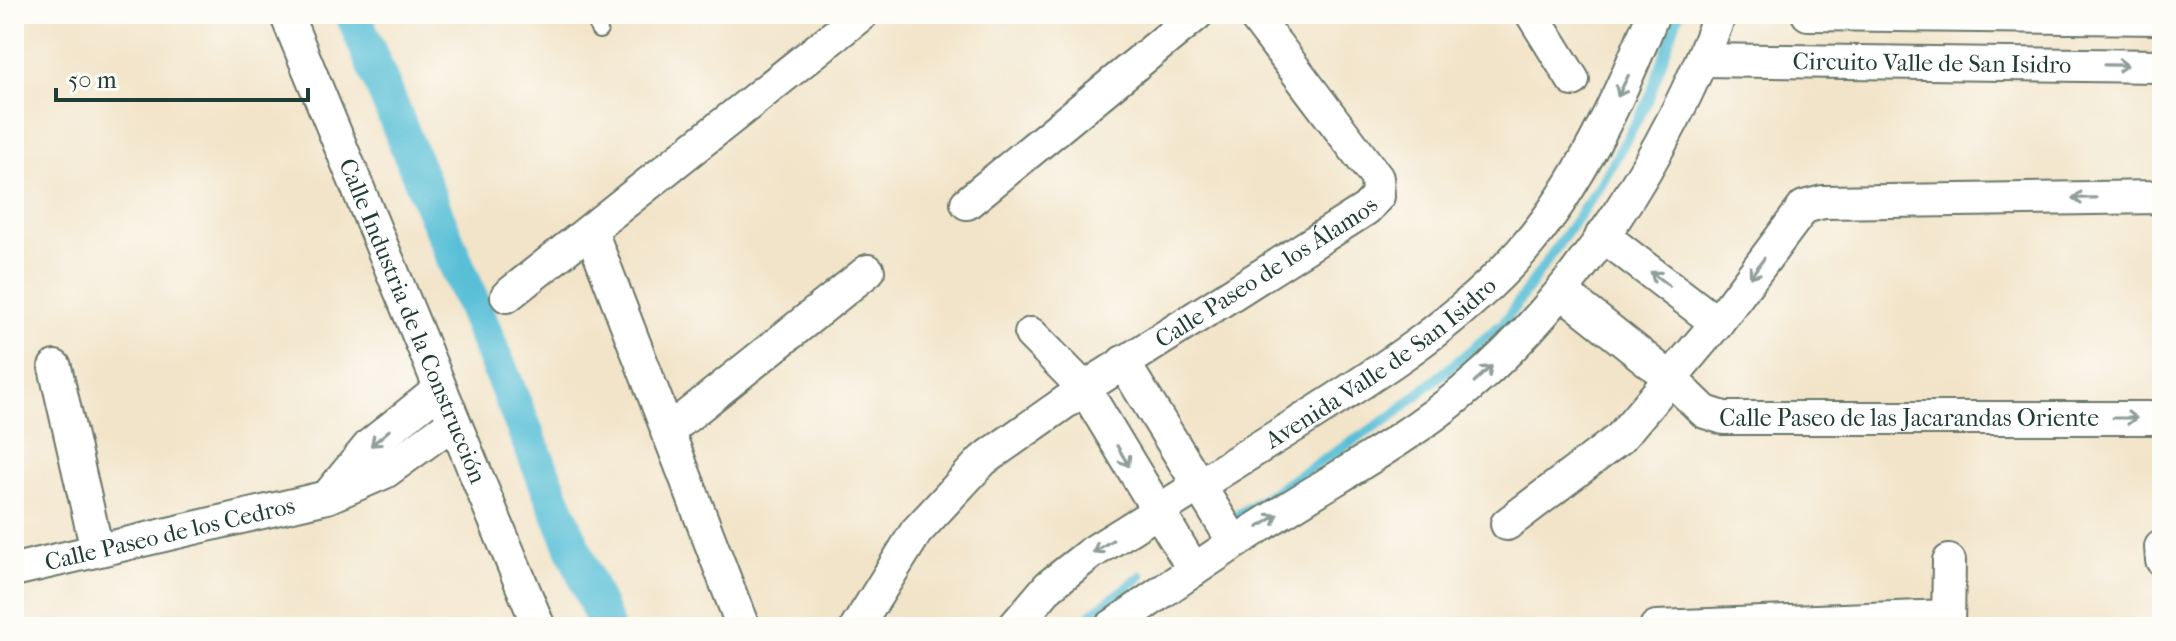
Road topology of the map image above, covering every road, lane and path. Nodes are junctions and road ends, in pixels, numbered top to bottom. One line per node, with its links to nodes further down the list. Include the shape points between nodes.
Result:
1 (286, 14): 26 (street, Calle Industria de la Construcción)
2 (862, 14): 15 (street)
3 (1197, 14): 14 (street)
4 (1253, 14): 22 (street, Calle Paseo de los Álamos, via 1377,178 1378,196 1366,209)
5 (1532, 14): 12 (street)
6 (1653, 14): 30 (street, Avenida Valle de San Isidro, one-way to 30, via 1626,81 1573,178 1523,250 1459,313 1377,375)
7 (1720, 14): 10 (street)
8 (1808, 14): 9 (street, Circuito Valle de San Isidro)
9 (2162, 18)
10 (1702, 60): 11 (street, Circuito Valle de San Isidro, one-way to 11); 16 (street, via 1666,134)
11 (2162, 66)
12 (1573, 80)
13 (2162, 197): 20 (street, one-way to 20, via 1823,202 1804,207)
14 (967, 203)
15 (591, 231): 19 (street); 29 (street)
16 (1602, 235): 18 (street); 20 (street, one-way to 16)
17 (868, 271): 29 (street)
18 (1562, 292): 24 (street, Calle Paseo de las Jacarandas Oriente); 34 (street, one-way to 18, via 1406,435 1463,392)
19 (507, 296)
20 (1717, 323): 24 (street)
21 (1031, 334): 25 (street)
22 (1123, 362): 25 (street, Calle Paseo de los Álamos); 30 (street)
23 (55, 367): 36 (street)
24 (1670, 378): 27 (street, Calle Paseo de las Jacarandas Oriente, one-way to 27, via 1705,412 1724,418); 33 (street, via 1620,438)
25 (1084, 388): 32 (street, one-way to 32); 44 (street, Calle Paseo de los Álamos, via 983,460 916,532)
26 (440, 389): 28 (street, Calle Industria de la Construcción); 31 (street, Calle Paseo de los Cedros, one-way to 31, via 370,445)
27 (2162, 418)
28 (454, 422): 31 (street, Calle Paseo de los Cedros, via 385,472); 42 (street, Calle Industria de la Construcción)
29 (667, 432): 43 (street)
30 (1198, 486): 32 (street, Avenida Valle de San Isidro); 34 (street)
31 (327, 497): 36 (street, Calle Paseo de los Cedros)
32 (1157, 512): 40 (street); 45 (street, Avenida Valle de San Isidro, one-way to 45, via 1049,586)
33 (1507, 524)
34 (1234, 542): 40 (street)
35 (2161, 547): 37 (street)
36 (97, 550): 39 (street, Calle Paseo de los Cedros)
37 (2162, 560)
38 (1949, 561): 41 (street)
39 (14, 570)
40 (1194, 570): 46 (street)
41 (1948, 621): 47 (street)
42 (539, 627)
43 (743, 627)
44 (857, 627)
45 (1014, 627)
46 (1111, 627)
47 (1656, 627)

